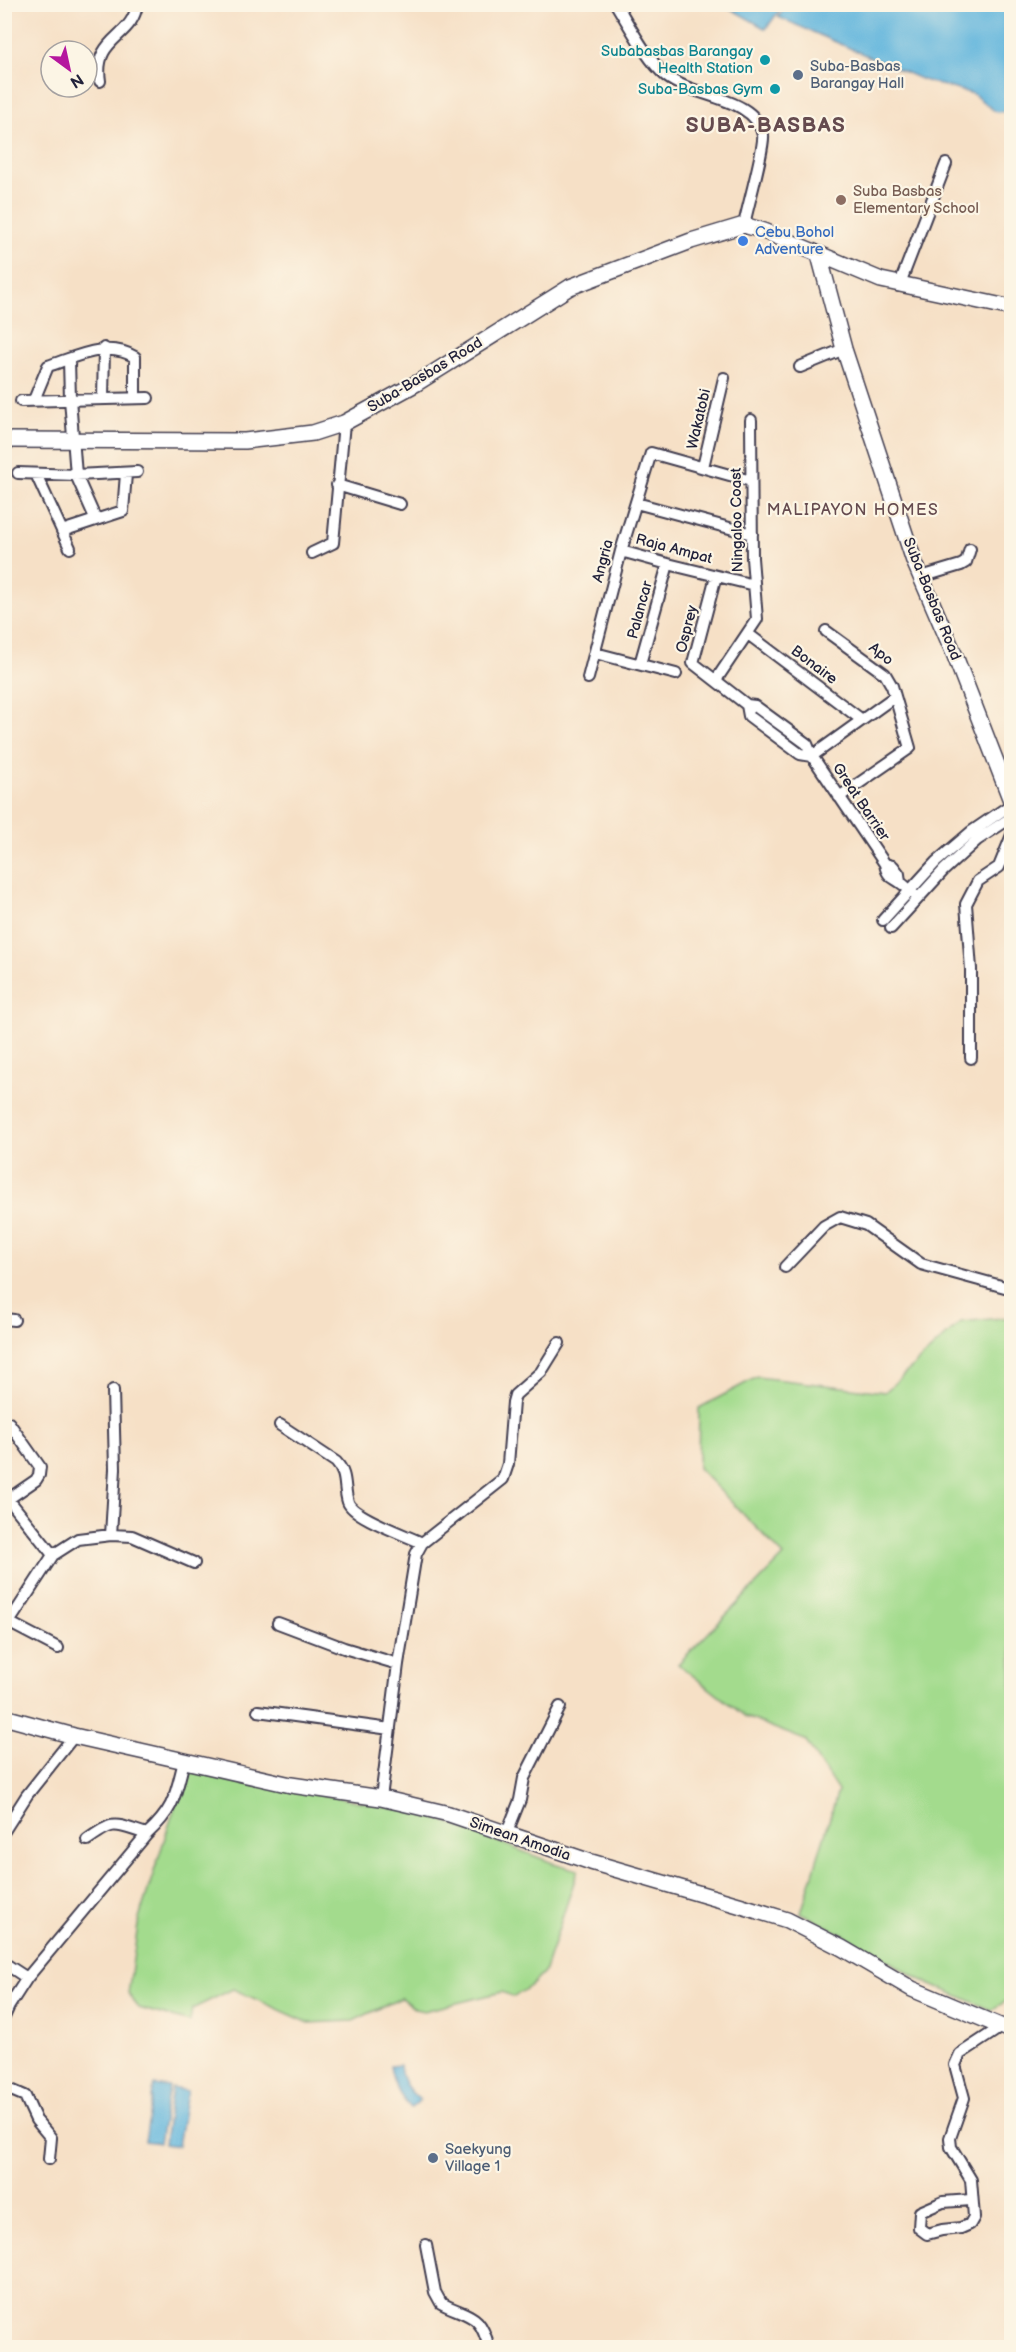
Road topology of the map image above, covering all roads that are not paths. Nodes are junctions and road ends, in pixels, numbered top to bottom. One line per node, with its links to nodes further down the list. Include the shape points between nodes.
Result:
1 (137, 4): 3 (street, via 136,16 102,52 97,65)
2 (616, 4): 5 (street, via 664,74 756,118 763,140)
3 (100, 81)
4 (946, 164): 7 (street)
5 (744, 225): 6 (street); 21 (street, Suba-Basbas Road, via 570,287 417,383)
6 (819, 255): 7 (street); 10 (street, Suba-Basbas Road)
7 (899, 286): 8 (street)
8 (1011, 308)
9 (104, 348): 11 (street); 14 (street, via 123,350 135,357); 17 (street)
10 (844, 349): 12 (street); 41 (street, Suba-Basbas Road)
11 (69, 360): 16 (street); 18 (street, via 48,366)
12 (800, 368)
13 (724, 378): 24 (street, Wakatobi)
14 (135, 397): 15 (street); 17 (street)
15 (148, 398)
16 (69, 399): 17 (street); 18 (street); 22 (street)
17 (104, 399)
18 (34, 400): 19 (street)
19 (21, 401)
20 (751, 420): 28 (street, Ningaloo Coast)
21 (344, 423): 22 (street, Suba-Basbas Road, via 313,433 245,441); 29 (street)
22 (72, 438): 23 (street, Suba-Basbas Road); 27 (street)
23 (4, 440)
24 (703, 467): 28 (street); 30 (street, Angria, via 651,453)
25 (18, 473): 26 (street)
26 (36, 474): 27 (street); 33 (street)
27 (76, 475): 32 (street); 32 (street, via 132,473 123,511)
28 (751, 481): 34 (street, Ningaloo Coast)
29 (337, 485): 31 (street); 38 (street, via 333,543)
30 (636, 502): 34 (street); 37 (street, Angria)
31 (400, 504)
32 (96, 520): 33 (street)
33 (62, 531): 35 (street)
34 (752, 534): 42 (street, Ningaloo Coast)
35 (70, 548)
36 (970, 549): 41 (street, via 961,565)
37 (621, 551): 39 (street, Raja Ampat); 45 (street, Angria)
38 (312, 553)
39 (668, 564): 40 (street, Raja Ampat); 46 (street, Palancar)
40 (716, 576): 42 (street, Raja Ampat); 49 (street, Osprey, via 693,663)
41 (921, 577): 54 (street, Suba-Basbas Road)
42 (754, 585): 44 (street, Ningaloo Coast, via 758,619)
43 (826, 631): 50 (street, Apo, via 885,674)
44 (748, 634): 49 (street); 51 (street, Bonaire)
45 (595, 653): 46 (street); 48 (street, Angria)
46 (640, 664): 47 (street)
47 (676, 674)
48 (588, 678)
49 (716, 680): 52 (street, Great Barrier, via 807,744)
50 (894, 697): 51 (street); 53 (street, Apo, via 910,748)
51 (862, 720): 52 (street)
52 (812, 756): 53 (street, Great Barrier)
53 (839, 797): 57 (street, Great Barrier, via 885,864 893,866 900,882)
54 (1011, 803): 57 (street, via 936,862)
55 (1011, 817): 57 (street, via 977,840)
56 (1011, 835): 59 (street, via 999,867 978,882 966,904)
57 (914, 894): 58 (street)
58 (887, 924)
59 (971, 1058)
60 (785, 1267): 61 (street, via 824,1226 840,1217 866,1224 921,1264)
61 (1011, 1289)
62 (559, 1343): 68 (street, via 541,1372 515,1395 503,1479)
63 (113, 1390): 67 (street, via 115,1469)
64 (9, 1423): 66 (street, via 40,1467 36,1480)
65 (280, 1425): 68 (street, via 343,1470 348,1504 356,1513)
66 (6, 1499): 69 (street)
67 (111, 1535): 69 (street, via 78,1539); 70 (street, via 132,1536)
68 (422, 1543): 74 (street, via 416,1554)
69 (53, 1555): 72 (street)
70 (194, 1563)
71 (278, 1623): 74 (street)
72 (7, 1626): 73 (street)
73 (58, 1648)
74 (398, 1664): 78 (street)
75 (560, 1707): 84 (street, via 524,1778)
76 (258, 1711): 78 (street)
77 (4, 1717): 79 (street, Simean Amodia)
78 (390, 1729): 81 (street)
79 (74, 1736): 80 (street, Simean Amodia); 82 (street)
80 (184, 1761): 81 (street, Simean Amodia, via 291,1785); 83 (street, via 173,1802 164,1818)
81 (381, 1798): 84 (street, Simean Amodia, via 449,1814)
82 (4, 1831)
83 (147, 1834): 85 (street, via 114,1824); 87 (street)
84 (506, 1836): 89 (street, Simean Amodia, via 787,1920 912,1989)
85 (87, 1840)
86 (4, 1963): 87 (street)
87 (27, 1978): 88 (street)
88 (4, 2017)
89 (1006, 2029): 92 (street, via 960,2054 956,2065 963,2098 950,2138 951,2147 971,2180)
90 (4, 2087): 91 (street, via 24,2096 51,2138)
91 (49, 2159)
92 (971, 2200): 92 (street, via 943,2202 920,2212 919,2228 927,2234 970,2224 975,2213)
93 (426, 2245): 94 (street, via 435,2292 441,2303 476,2318 485,2330)
94 (489, 2348)

